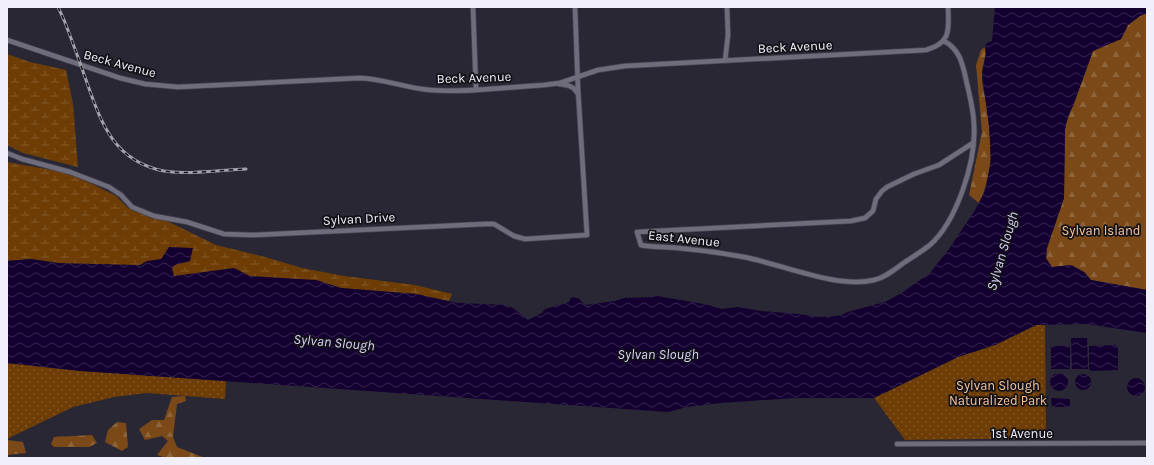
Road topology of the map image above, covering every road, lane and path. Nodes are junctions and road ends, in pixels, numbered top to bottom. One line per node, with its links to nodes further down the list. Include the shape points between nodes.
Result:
1 (473, 7): 10 (street)
2 (575, 7): 8 (street, Sylvan Drive)
3 (727, 7): 7 (street, via 728,35)
4 (948, 7): 6 (street, via 949,25)
5 (7, 40): 10 (street, Beck Avenue, via 120,78 158,85 360,78 429,90)
6 (944, 41): 7 (street, Beck Avenue, via 926,50); 12 (street, East Avenue, via 956,51 962,64 971,100)
7 (725, 60): 8 (street, Beck Avenue, via 613,67)
8 (578, 76): 9 (street, Beck Avenue); 11 (street, Sylvan Drive)
9 (552, 84): 10 (street, Beck Avenue); 11 (street, via 569,86 575,89)
10 (476, 89)
11 (578, 95): 13 (street, Sylvan Drive, via 587,235 525,239 514,236 494,224 252,235 224,234 187,222 154,216 132,207 109,187 75,173)
12 (973, 143): 12 (street, East Avenue, via 939,165 887,187 876,198 873,211 865,218 851,221 637,232 642,246 679,248 758,260 838,280 876,280 921,251 940,233 959,200 970,164)
13 (7, 153)
14 (1147, 443): 15 (street, 1st Avenue)
15 (896, 444)

